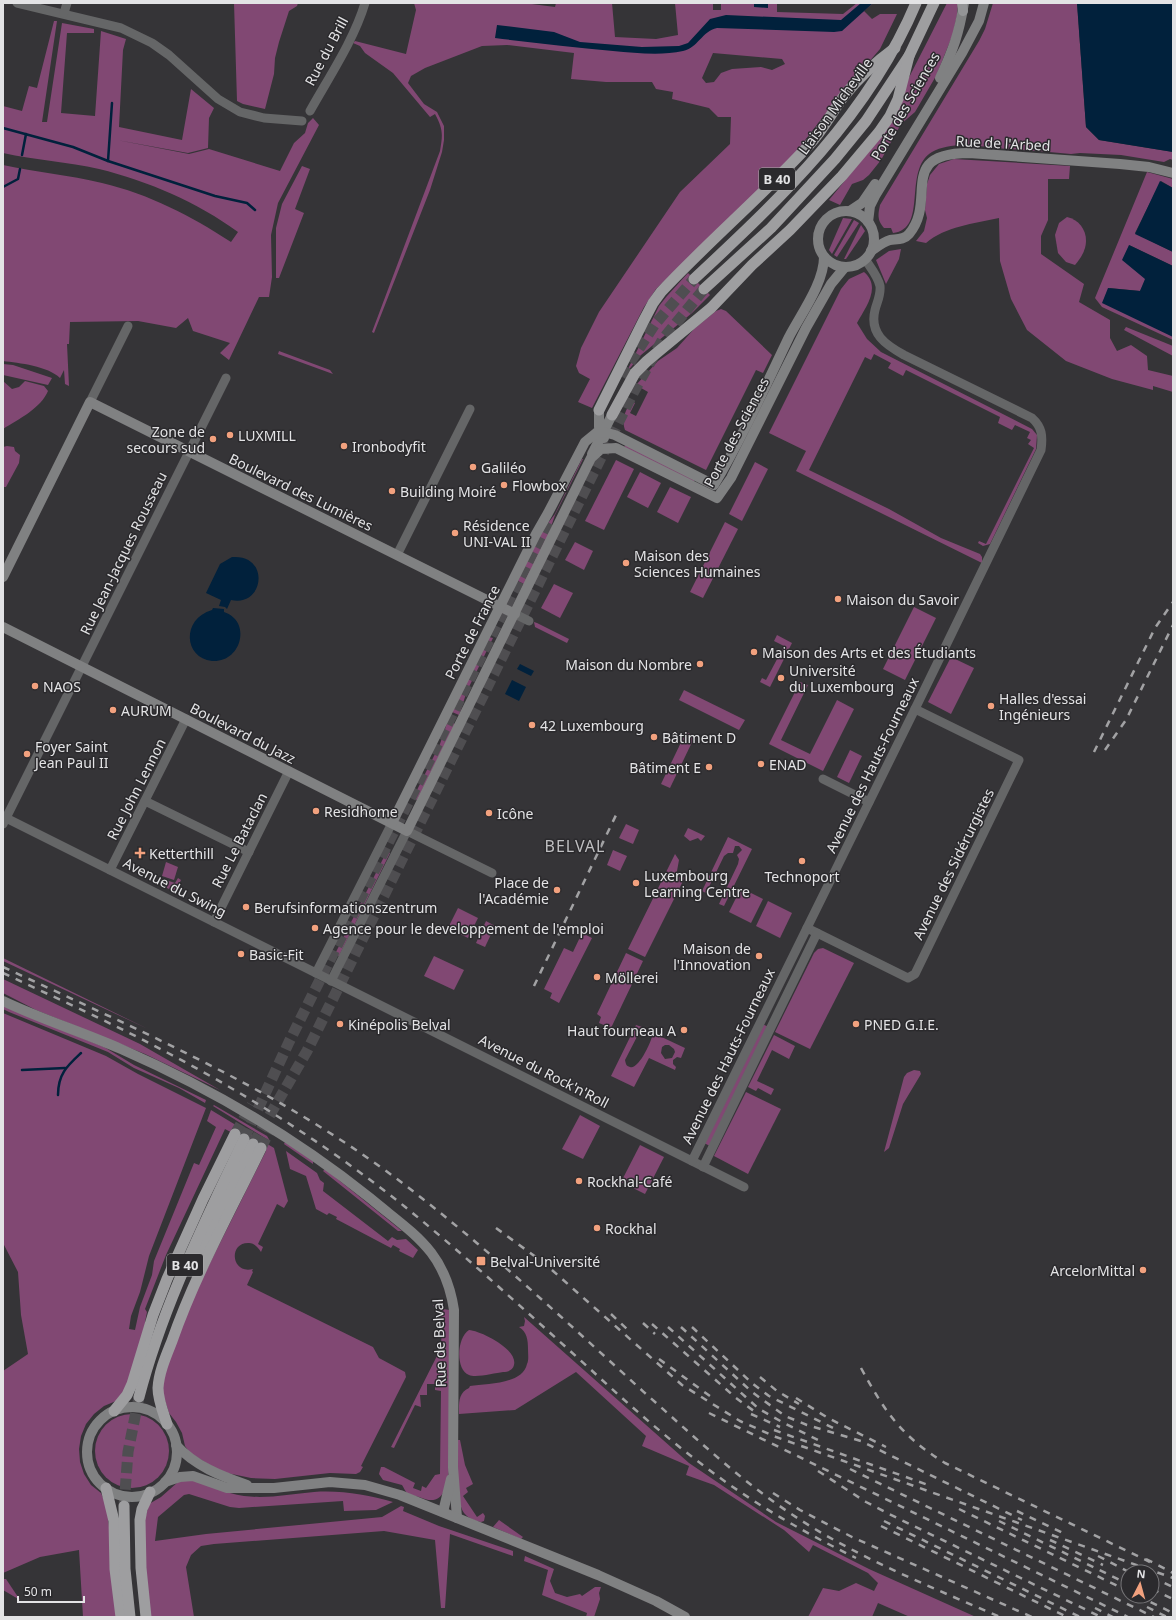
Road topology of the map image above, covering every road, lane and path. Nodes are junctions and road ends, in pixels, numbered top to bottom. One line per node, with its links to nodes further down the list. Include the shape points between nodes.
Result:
1 (17, 3): 9 (street)
2 (67, 3): 9 (street)
3 (365, 3): 13 (street, Rue du Brill, via 345,49)
4 (916, 3): 11 (highway, B 40)
5 (934, 3): 12 (highway, B 40)
6 (977, 3): 10 (main road, Porte des Sciences)
7 (984, 3): 10 (main road, Porte des Sciences, via 979,21)
8 (963, 6): 16 (main road, Porte des Sciences, via 954,49 940,78 870,192 862,203)
9 (64, 13): 14 (street, via 121,28 152,43 218,99 240,112 264,118)
10 (970, 37): 17 (main road, Porte des Sciences, via 875,196 870,206)
11 (895, 48): 23 (highway, Liaison Micheville / B 40, via 853,112 824,150 761,217); 29 (highway, B 40, via 859,78 825,126 784,171 661,292 646,316)
12 (909, 56): 24 (highway, B 40, via 866,121 835,160 771,228); 30 (highway, B 40, via 898,99 879,132 842,176 790,230 711,308 635,373)
13 (310, 111)
14 (302, 121)
15 (1173, 173): 19 (main road, Rue de l'Arbed, via 1120,164 969,153 943,155 935,158 925,171 914,227 908,235 899,240)
16 (850, 211): 17 (main road); 21 (main road, via 832,214 819,228 818,244)
17 (868, 222): 18 (main road)
18 (873, 235): 19 (main road); 20 (main road)
19 (890, 240): 20 (main road, Rue de l'Arbed)
20 (868, 255): 22 (main road, via 856,265); 45 (street, Avenue des Hauts-Fourneaux, via 880,285 874,319 877,333 882,340 899,352 1032,418 1042,432 1041,450)
21 (824, 257): 22 (main road, via 837,266); 37 (main road, Porte des Sciences, via 821,277)
22 (845, 267): 37 (main road, Porte des Sciences, via 831,284 806,328 743,453)
23 (694, 279)
24 (704, 290)
25 (128, 326): 27 (street)
26 (226, 378): 35 (street, Rue Jean-Jacques Rousseau)
27 (90, 402): 35 (main road, Boulevard des Lumières); 39 (main road)
28 (470, 409): 38 (street)
29 (599, 410): 31 (main road, via 598,421); 33 (main road)
30 (612, 415): 31 (main road, Porte de France); 32 (main road, via 612,428)
31 (602, 433): 32 (main road); 33 (main road, Porte de France, via 593,434); 34 (main road); 36 (main road, Porte de France)
32 (621, 438): 37 (main road)
33 (581, 447): 40 (main road, Porte de France)
34 (616, 448): 36 (main road, via 601,448); 37 (main road, Porte des Sciences, via 717,498)
35 (190, 452): 38 (main road, Boulevard des Lumières); 44 (street, Rue Jean-Jacques Rousseau)
36 (590, 458): 41 (main road, Porte de France)
37 (719, 487)
38 (397, 555): 40 (main road, Boulevard des Lumières)
39 (3, 577)
40 (500, 606): 41 (main road); 52 (main road, Porte de France)
41 (515, 614): 42 (street); 53 (main road, Porte de France)
42 (529, 621)
43 (3, 627): 44 (main road, Boulevard du Jazz)
44 (82, 667): 46 (main road, Boulevard du Jazz); 51 (street, Rue Jean-Jacques Rousseau)
45 (915, 709): 50 (street, Avenue des Hauts-Fourneaux); 59 (street, Avenue des Sidérurgistes, via 1019,760 915,974 908,978)
46 (186, 719): 47 (main road, Boulevard du Jazz); 49 (street, Rue John Lennon)
47 (289, 771): 52 (main road, Boulevard du Jazz); 54 (street, Rue Le Bataclan)
48 (823, 779): 50 (street)
49 (145, 801): 54 (street); 55 (street, Rue John Lennon)
50 (869, 802): 58 (street, Avenue des Hauts-Fourneaux)
51 (4, 821): 55 (street, Avenue du Swing)
52 (392, 823): 53 (main road, Boulevard du Jazz); 60 (street, Porte de France)
53 (407, 830): 56 (street); 61 (street, Porte de France)
54 (249, 852): 57 (street, Rue Le Bataclan)
55 (110, 870): 57 (street, Avenue du Swing)
56 (492, 873)
57 (214, 922): 60 (street, Avenue du Swing)
58 (807, 928): 59 (street, Avenue des Sidérurgistes); 64 (street, Avenue des Hauts-Fourneaux)
59 (818, 933): 65 (street, Avenue des Hauts-Fourneaux)
60 (316, 973): 61 (street, Avenue du Swing)
61 (331, 981): 64 (street, Avenue du Rock'n'Roll)
62 (3, 1001): 71 (main road, Rue de Belval, via 120,1049 215,1094 300,1146 355,1186 426,1245 446,1275 452,1292)
63 (248, 1141): 67 (highway, B 40, via 178,1280 150,1359); 68 (highway, B 40, via 203,1199 153,1315 132,1384); 69 (highway, B 40, via 164,1362 158,1388)
64 (692, 1161): 65 (street, Avenue du Rock'n'Roll)
65 (703, 1167): 66 (street, Avenue du Rock'n'Roll)
66 (744, 1187)
67 (142, 1397)
68 (114, 1411): 69 (main road, via 137,1407 158,1415); 73 (main road, via 96,1425 88,1447 91,1470)
69 (167, 1424): 70 (main road)
70 (176, 1445): 72 (main road, via 175,1465); 74 (main road, via 188,1458 215,1474)
71 (453, 1467): 76 (main road, Rue de Belval); 79 (main road, Rue de Belval)
72 (165, 1482): 74 (main road, via 193,1476 227,1488); 75 (main road)
73 (106, 1488): 75 (main road, via 127,1496 139,1496); 80 (highway, via 114,1522)
74 (255, 1488): 77 (main road, via 310,1483 347,1483 365,1485)
75 (150, 1492): 83 (highway, via 140,1520)
76 (447, 1495): 77 (main road, via 436,1503); 78 (main road, Rue de Belval)
77 (421, 1504): 78 (main road)
78 (442, 1512): 79 (main road)
79 (457, 1518): 84 (main road, via 620,1584)
80 (120, 1617)
81 (130, 1617): 82 (highway, via 125,1569 128,1506)
82 (136, 1617)
83 (146, 1617)
84 (685, 1617)

